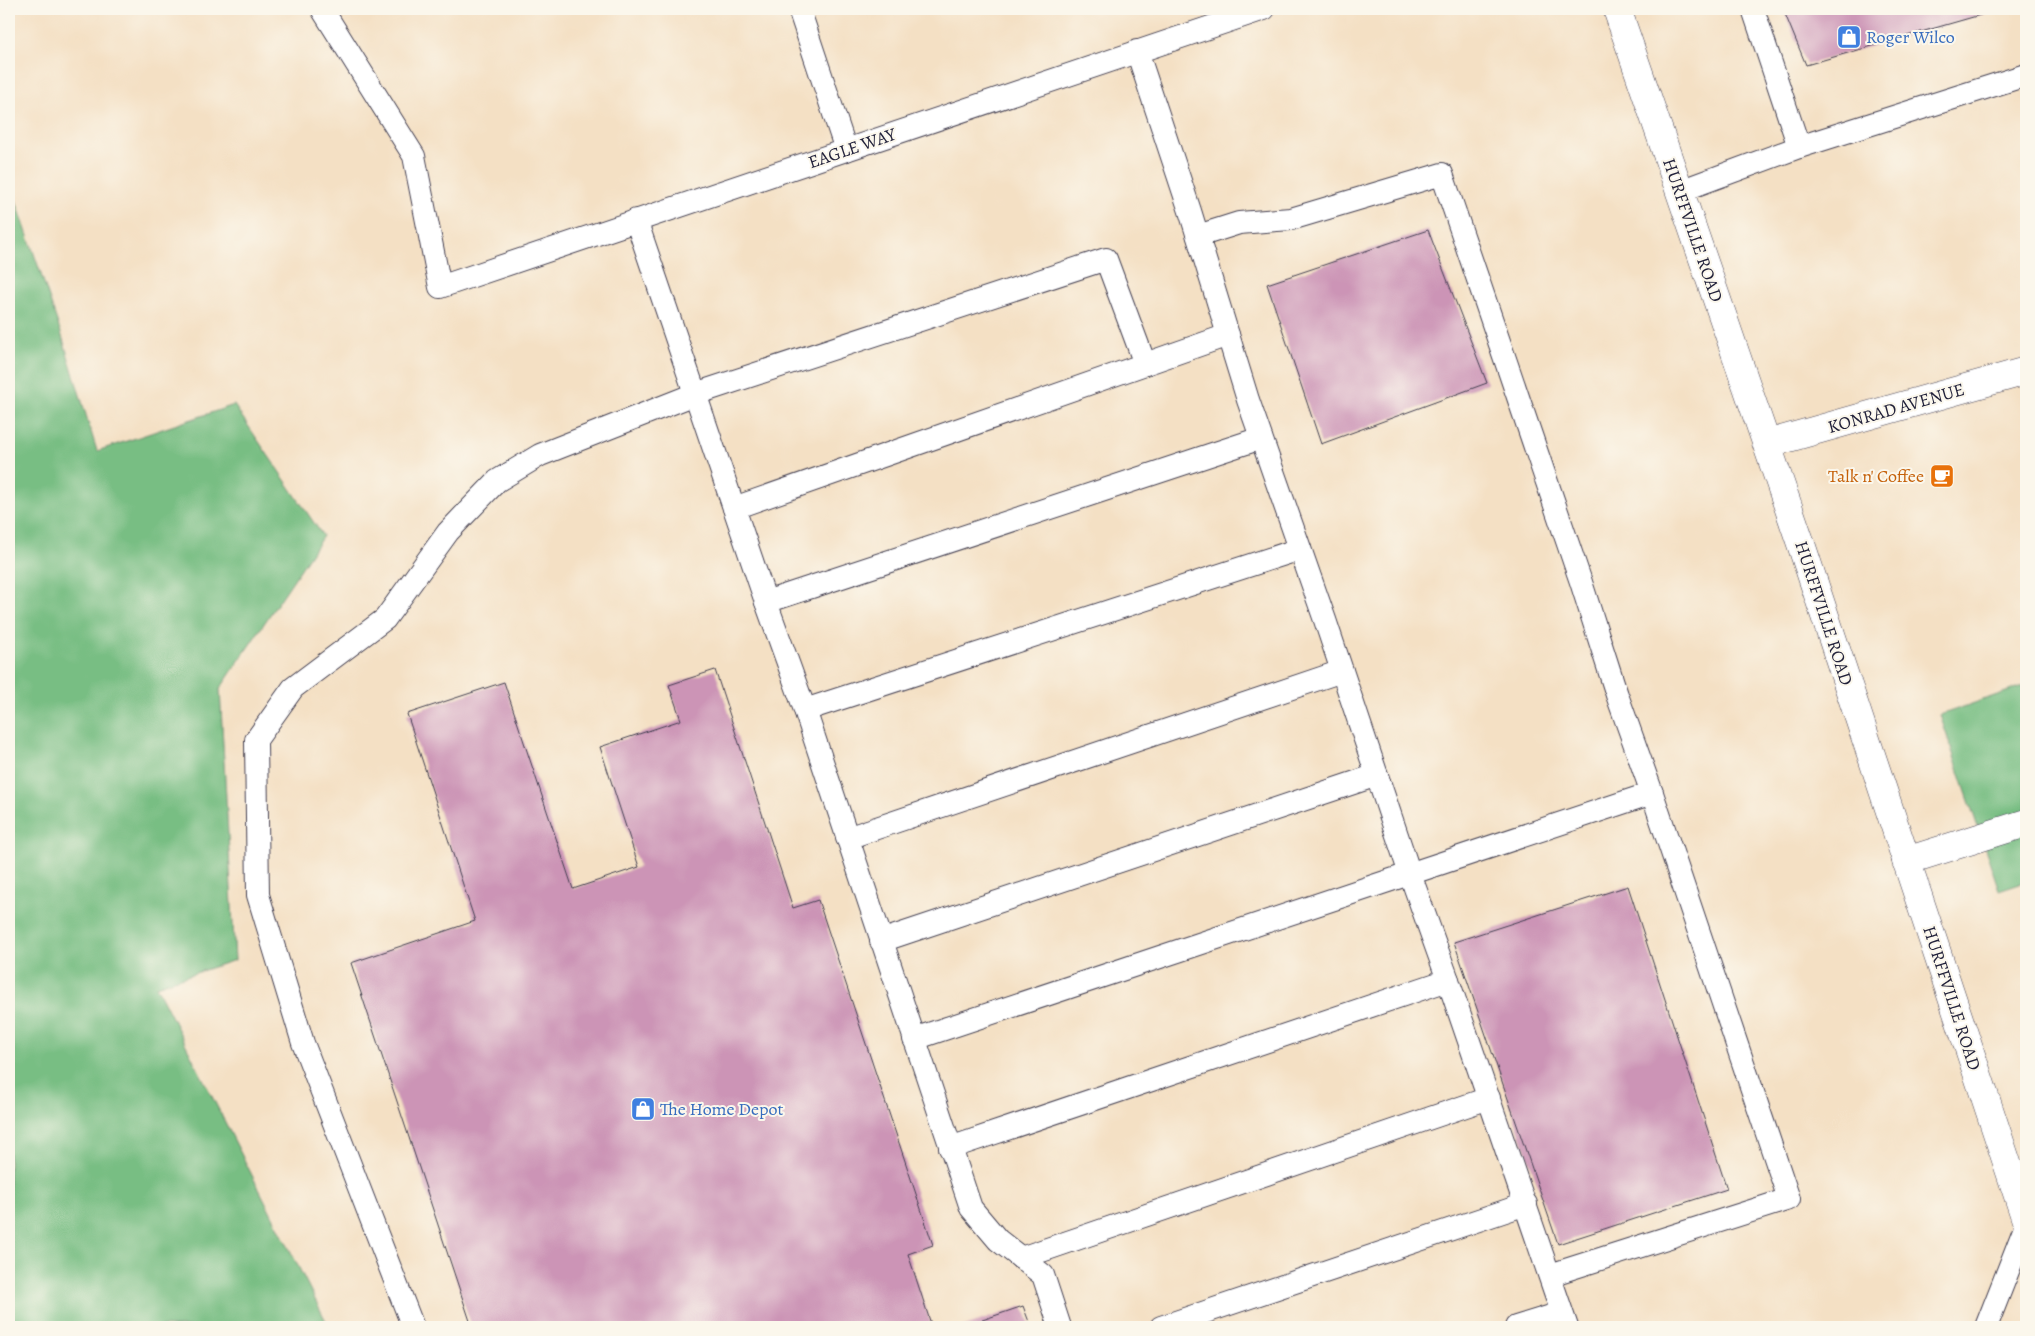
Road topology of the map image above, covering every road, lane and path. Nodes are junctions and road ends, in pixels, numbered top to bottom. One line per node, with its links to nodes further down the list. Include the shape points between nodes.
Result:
1 (322, 9): 11 (lane, EAGLE WAY, via 414,156 440,287)
2 (799, 9): 9 (lane)
3 (1264, 9): 6 (lane, EAGLE WAY)
4 (1617, 9): 10 (main road, HURFFVILLE ROAD)
5 (1753, 9): 8 (lane)
6 (1137, 51): 9 (lane, EAGLE WAY); 12 (lane)
7 (2026, 75): 8 (lane)
8 (1799, 147): 10 (lane)
9 (846, 150): 11 (lane, EAGLE WAY)
10 (1680, 191): 18 (main road, HURFFVILLE ROAD)
11 (636, 220): 16 (lane)
12 (1198, 236): 13 (lane); 25 (lane, via 1239,223 1290,219 1442,174)
13 (1228, 336): 14 (lane); 17 (lane)
14 (1145, 364): 16 (lane, via 1106,258); 19 (lane)
15 (2026, 371): 18 (main road, KONRAD AVENUE)
16 (696, 394): 19 (lane); 41 (lane, via 540,455 497,481 448,532 385,619 293,688 256,740 258,895 304,1043)
17 (1261, 438): 20 (lane); 21 (lane)
18 (1767, 444): 28 (main road, HURFFVILLE ROAD)
19 (734, 508): 21 (lane)
20 (1300, 549): 22 (lane); 23 (lane)
21 (766, 602): 23 (lane)
22 (1342, 671): 24 (lane); 27 (lane)
23 (805, 710): 27 (lane)
24 (1377, 775): 29 (lane); 30 (lane)
25 (1652, 793): 29 (lane); 39 (lane, via 1790,1199)
26 (2026, 823): 28 (main road)
27 (847, 838): 30 (lane)
28 (1906, 860): 36 (main road, HURFFVILLE ROAD)
29 (1410, 874): 31 (lane); 32 (lane)
30 (881, 941): 32 (lane)
31 (1448, 980): 33 (lane); 34 (lane)
32 (914, 1039): 34 (lane)
33 (1489, 1098): 35 (lane); 38 (lane)
34 (950, 1148): 38 (lane, via 971,1208 998,1240)
35 (1526, 1204): 39 (lane); 43 (lane)
36 (2026, 1220)
37 (2026, 1225): 45 (lane)
38 (1021, 1258): 42 (lane, via 1043,1275)
39 (1550, 1275): 40 (lane)
40 (1564, 1320): 44 (lane)
41 (413, 1327)
42 (1060, 1327)
43 (1162, 1327)
44 (1516, 1327)
45 (1986, 1327)

